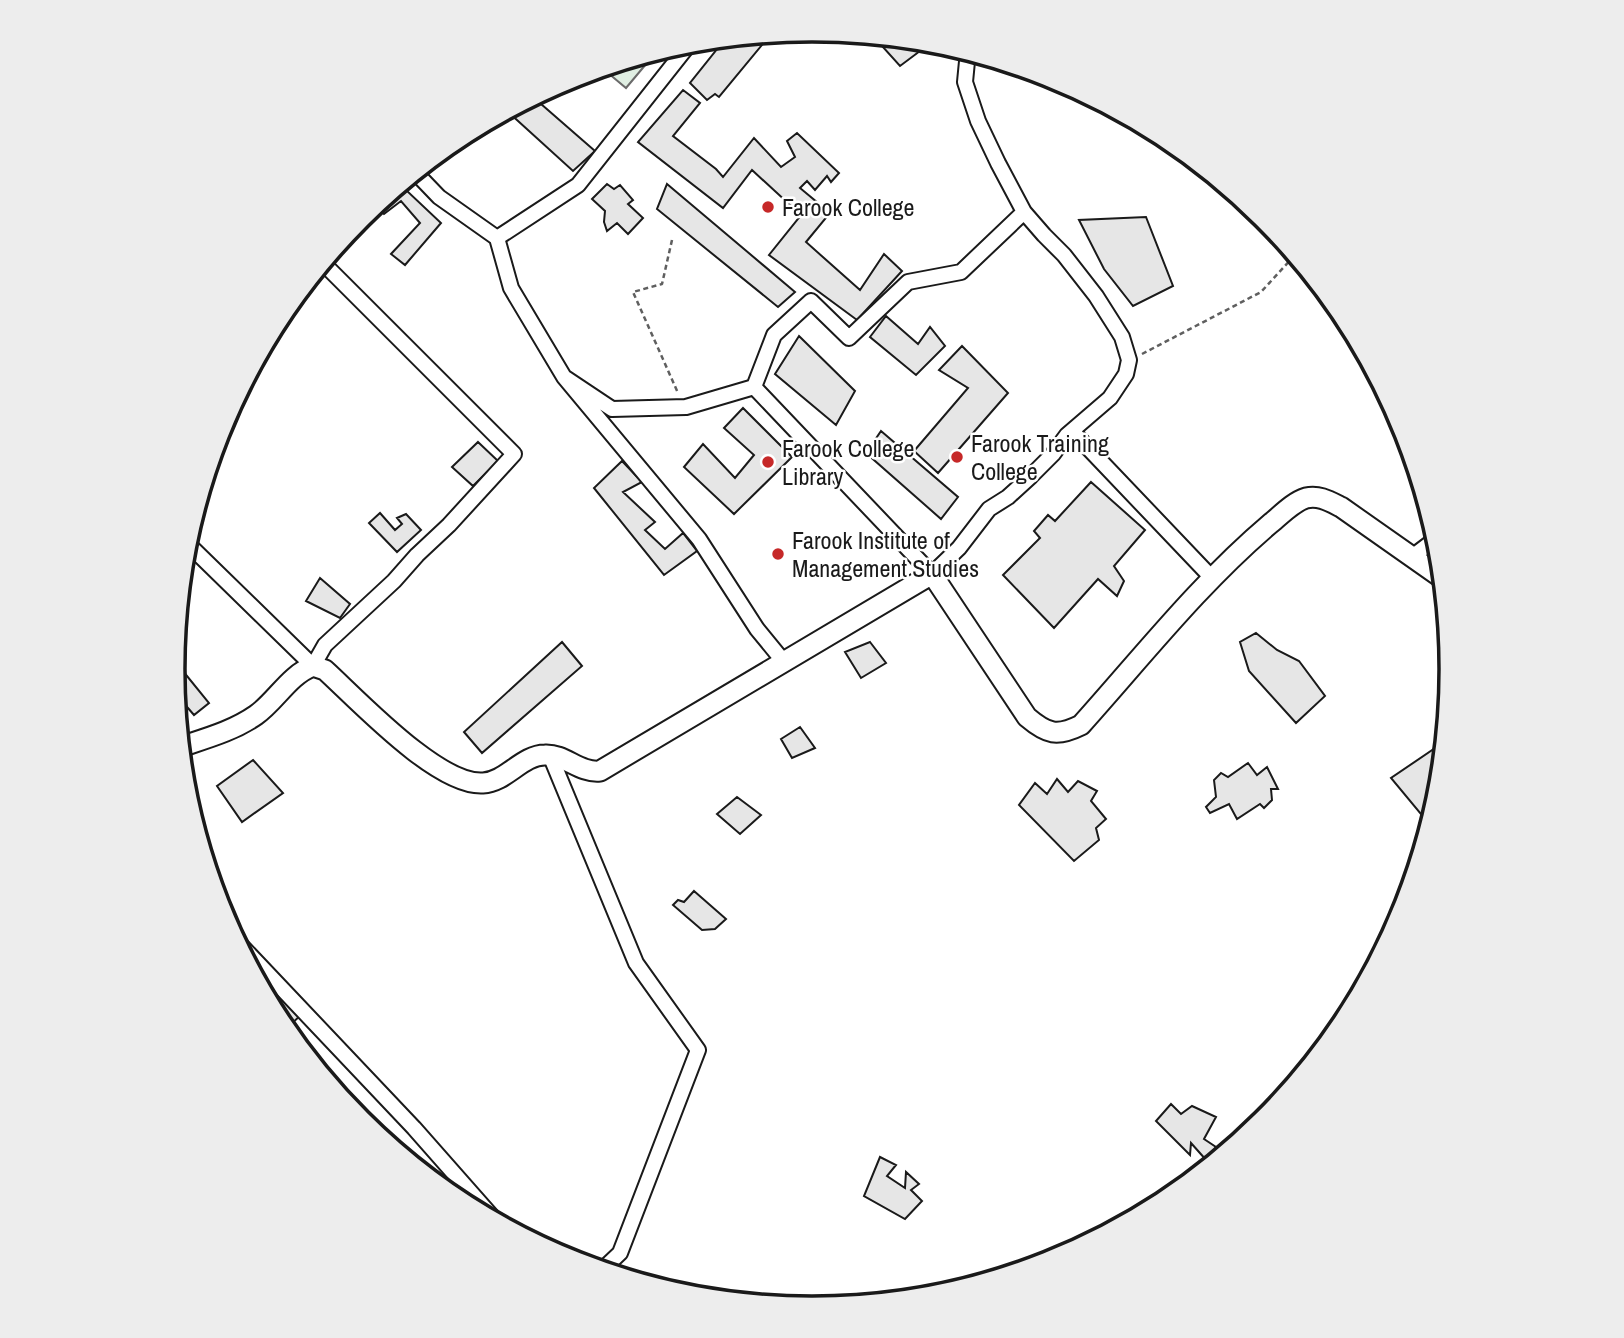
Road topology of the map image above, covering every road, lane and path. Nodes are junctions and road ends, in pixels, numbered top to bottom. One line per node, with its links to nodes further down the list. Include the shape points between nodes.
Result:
1 (680, 56): 5 (street, via 578,185)
2 (967, 61): 4 (street, via 965,82 978,121)
3 (422, 179): 5 (street, via 439,197)
4 (1024, 212): 9 (street, via 1096,296 1122,337); 11 (street, via 961,272 908,282 849,338 811,301 774,335)
5 (497, 238): 10 (street, via 510,288)
6 (673, 240): 12 (path, via 662,284 633,292)
7 (1288, 262): 9 (path, via 1261,292)
8 (329, 270): 21 (street, via 352,300 514,454 394,581 325,645)
9 (1129, 360): 13 (street, via 1126,374 1110,398)
10 (564, 377): 12 (street, via 612,409); 20 (street, via 699,539)
11 (754, 387): 12 (street); 18 (street)
12 (686, 407)
13 (1072, 431): 18 (street, via 1031,477 989,509); 19 (street)
14 (1427, 545): 16 (street)
15 (196, 552): 21 (street)
16 (1412, 556): 17 (main road); 19 (main road, via 1341,507 1323,498 1306,498 1258,534)
17 (1431, 570)
18 (932, 574): 19 (main road, via 1017,704 1051,733 1081,725); 20 (main road)
19 (1213, 579)
20 (784, 662): 23 (main road, via 600,771 582,769)
21 (313, 666): 22 (main road, via 258,714 232,730); 23 (main road, via 325,670 431,762 465,781 492,782 533,758)
22 (189, 744)
23 (550, 755): 26 (street, via 636,963 698,1050 620,1253)
24 (261, 966): 25 (street)
25 (475, 1197)
26 (610, 1263)

